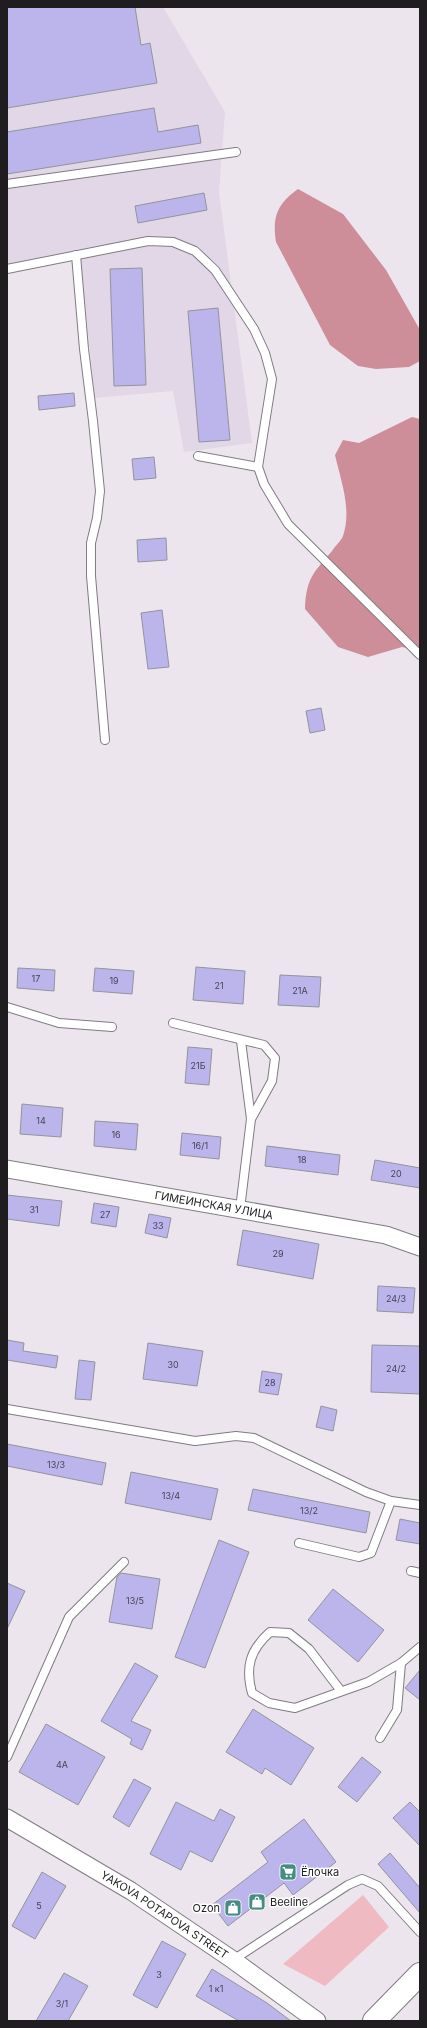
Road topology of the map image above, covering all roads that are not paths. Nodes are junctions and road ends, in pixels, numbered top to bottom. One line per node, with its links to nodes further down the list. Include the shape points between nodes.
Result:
1 (236, 152): 2 (lane)
2 (7, 184)
3 (76, 255): 4 (lane); 6 (lane, via 148,241 173,242 195,251 215,270 254,329 266,353 272,379); 8 (lane, via 100,491 91,543 90,576)
4 (7, 268)
5 (198, 456): 6 (lane)
6 (258, 467): 7 (lane, via 264,484 288,524)
7 (420, 655)
8 (105, 740)
9 (7, 1007): 11 (lane, via 59,1023)
10 (173, 1023): 12 (lane)
11 (112, 1027)
12 (241, 1041): 13 (lane); 13 (lane, via 264,1045 274,1058 272,1081)
13 (251, 1120): 15 (lane)
14 (7, 1169): 15 (street, ГИМЕИНСКАЯ УЛИЦА)
15 (240, 1209): 16 (street, ГИМЕИНСКАЯ УЛИЦА, via 386,1235)
16 (420, 1247)
17 (7, 1409): 18 (lane, via 195,1441 236,1436 254,1438 344,1482)
18 (391, 1501): 19 (lane); 20 (lane, via 371,1553 365,1556 359,1557)
19 (420, 1505)
20 (299, 1543)
21 (124, 1562): 28 (lane, via 69,1617)
22 (411, 1571): 23 (lane)
23 (420, 1573)
24 (420, 1647): 25 (lane)
25 (401, 1663): 26 (lane, via 368,1682); 27 (lane, via 397,1710)
26 (341, 1691): 26 (lane, via 309,1650 289,1633 270,1632 258,1642 251,1659 248,1677 252,1693 268,1702 295,1708)
27 (380, 1738)
28 (7, 1757)
29 (7, 1818): 31 (street, YAKOVA POTAPOVA STREET, via 131,1891)
30 (420, 1932): 31 (lane, via 378,1886 362,1879 348,1885)
31 (233, 1960): 33 (street, YAKOVA POTAPOVA STREET)
32 (420, 1974): 34 (main road)
33 (317, 2021)
34 (374, 2021)

